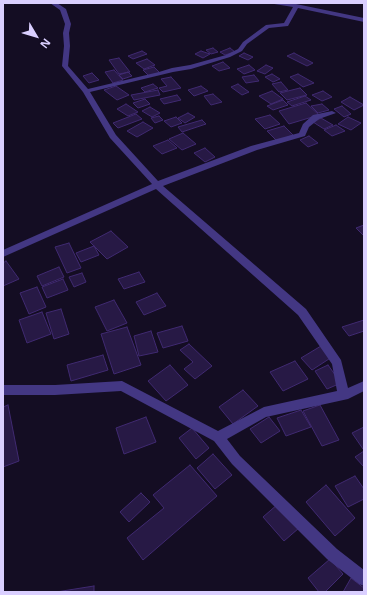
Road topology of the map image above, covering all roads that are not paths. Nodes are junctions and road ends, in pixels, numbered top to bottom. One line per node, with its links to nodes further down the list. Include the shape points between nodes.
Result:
1 (53, 3): 5 (street, via 63,9 68,24 65,66)
2 (271, 3): 3 (street)
3 (296, 6): 4 (street); 5 (street, via 286,24 268,26 245,43 240,50 228,56)
4 (364, 20)
5 (86, 91): 7 (street, via 114,136)
6 (332, 113): 7 (street, via 316,118 306,126 302,134 254,148)
7 (157, 186): 8 (street); 11 (street, via 302,312 337,363)
8 (3, 254)
9 (364, 386): 11 (street)
10 (3, 390): 12 (street, via 122,386)
11 (344, 396): 12 (street, via 264,412)
12 (218, 436): 13 (street, via 241,465 332,554)
13 (364, 579)

